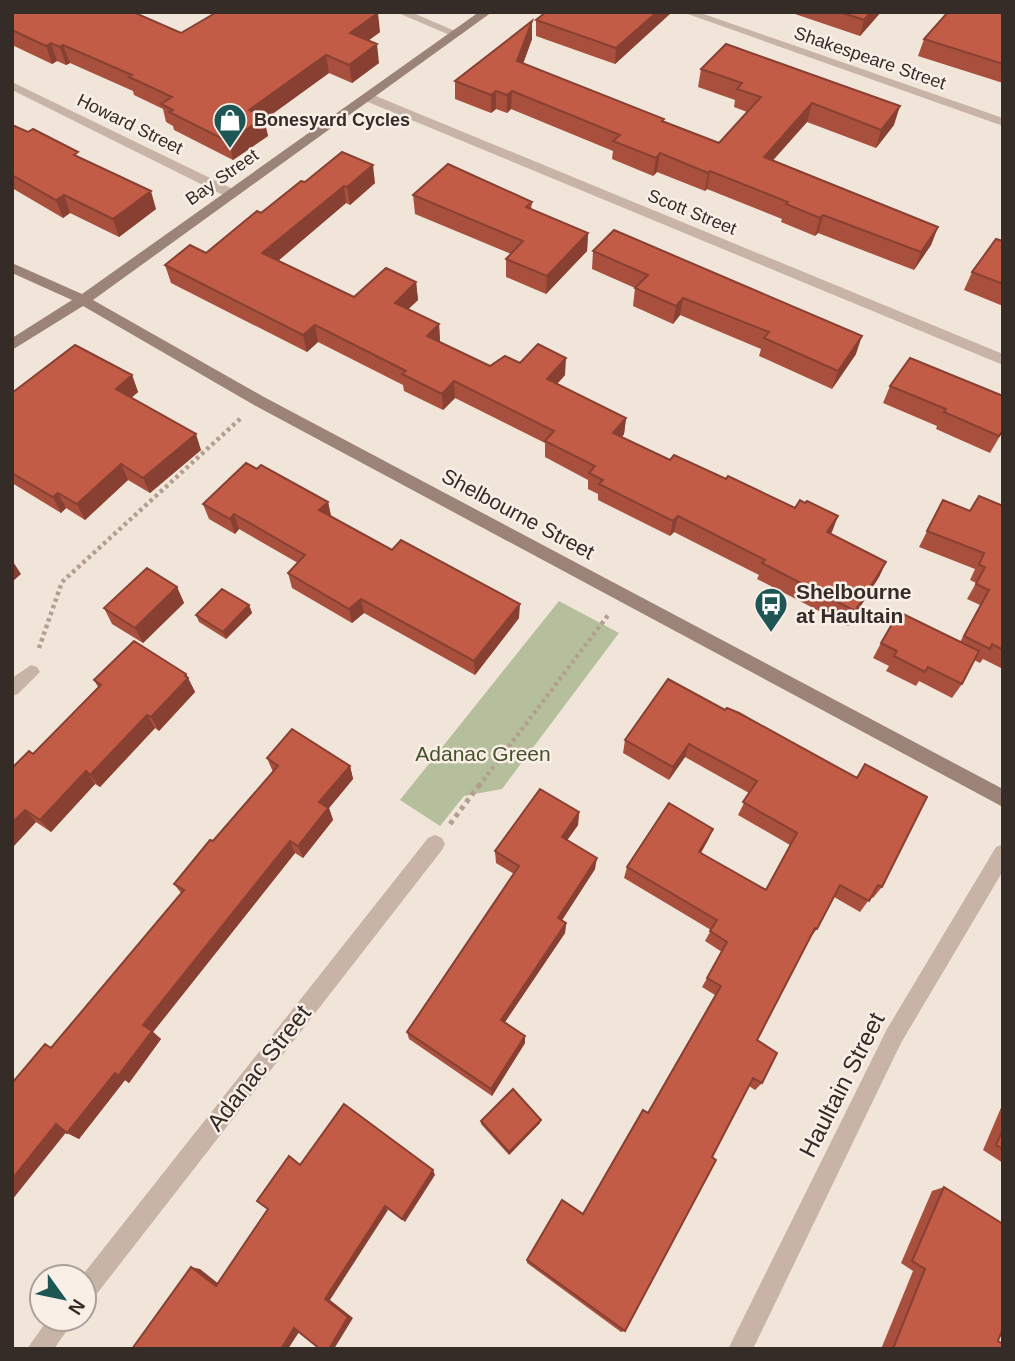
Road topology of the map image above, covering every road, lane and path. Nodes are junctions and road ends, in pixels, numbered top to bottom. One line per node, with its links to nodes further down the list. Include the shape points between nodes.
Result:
1 (401, 12): 4 (street)
2 (486, 12): 4 (main road, Bay Street)
3 (687, 12): 7 (street, Shakespeare Street)
4 (456, 34): 6 (main road, Bay Street)
5 (12, 85): 8 (street, Howard Street)
6 (367, 97): 8 (main road, Bay Street); 12 (street, Scott Street)
7 (1003, 122)
8 (232, 194): 10 (main road, Bay Street)
9 (12, 267): 10 (main road, Shelbourne Street)
10 (83, 300): 11 (main road, Bay Street); 13 (main road, Shelbourne Street)
11 (12, 345)
12 (1003, 360)
13 (259, 401): 14 (main road, Shelbourne Street); 15 (path, via 62,582)
14 (623, 596): 17 (main road, Shelbourne Street); 18 (path)
15 (31, 672): 16 (street)
16 (12, 689)
17 (1003, 799)
18 (435, 844): 20 (street, Adanac Street)
19 (1003, 853): 23 (street, Haultain Street, via 894,1036)
20 (98, 1274)
21 (51, 1333): 22 (street)
22 (39, 1349)
23 (740, 1349)

